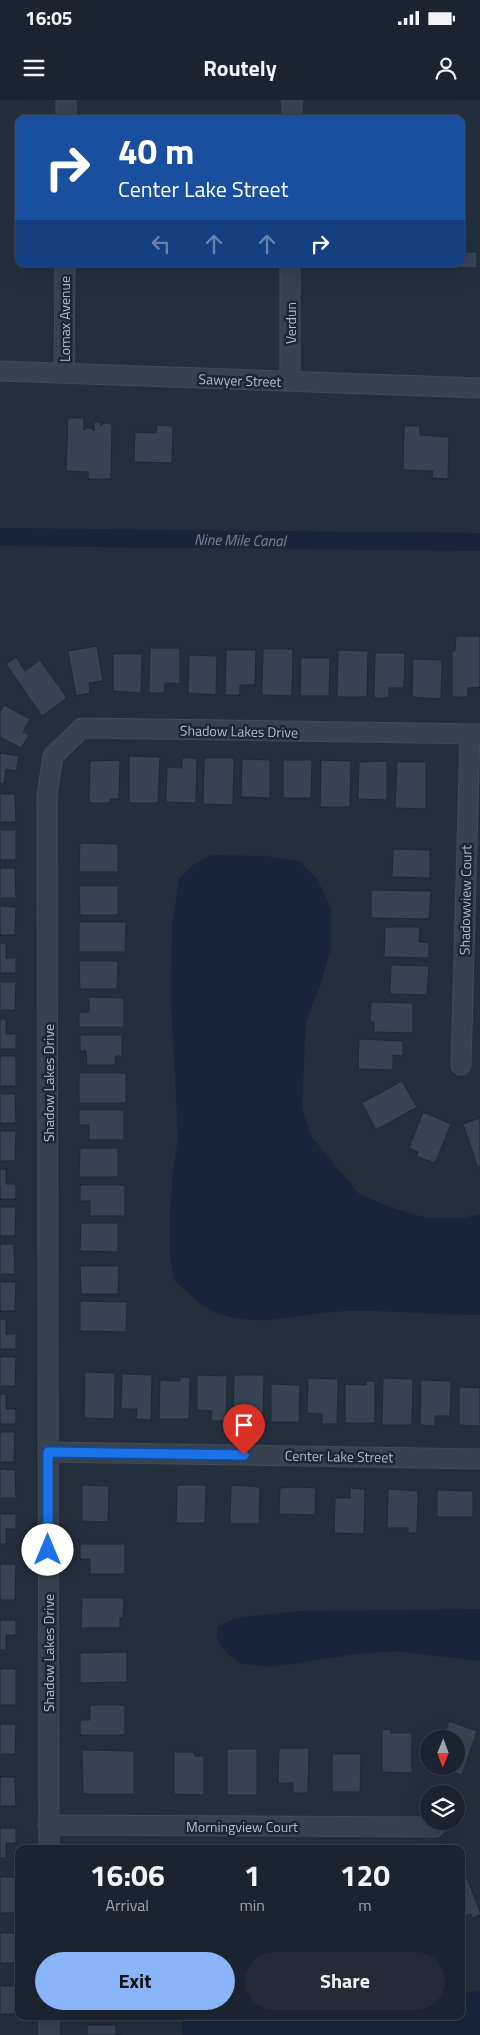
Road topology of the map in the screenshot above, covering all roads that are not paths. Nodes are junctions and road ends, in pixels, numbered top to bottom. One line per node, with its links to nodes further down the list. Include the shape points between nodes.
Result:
1 (66, 100): 3 (street)
2 (292, 100): 4 (street)
3 (66, 115)
4 (292, 115)
5 (65, 267): 8 (street, Lomax Avenue)
6 (290, 267): 9 (street, Verdun)
7 (0, 371): 8 (street, Sawyer Street)
8 (64, 373): 9 (street, Sawyer Street)
9 (290, 381): 10 (street, Sawyer Street)
10 (480, 388)
11 (475, 734): 12 (street, Shadowview Court); 13 (street, Shadow Lakes Drive, via 82,728 53,756 47,795)
12 (461, 1065)
13 (48, 1452): 14 (street, Center Lake Street); 15 (street, Shadow Lakes Drive)
14 (480, 1458)
15 (48, 1825): 16 (street, Morningview Court); 17 (street, Shadow Lakes Drive)
16 (420, 1827)
17 (48, 1845)
18 (49, 2020): 19 (street)
19 (49, 2035)

